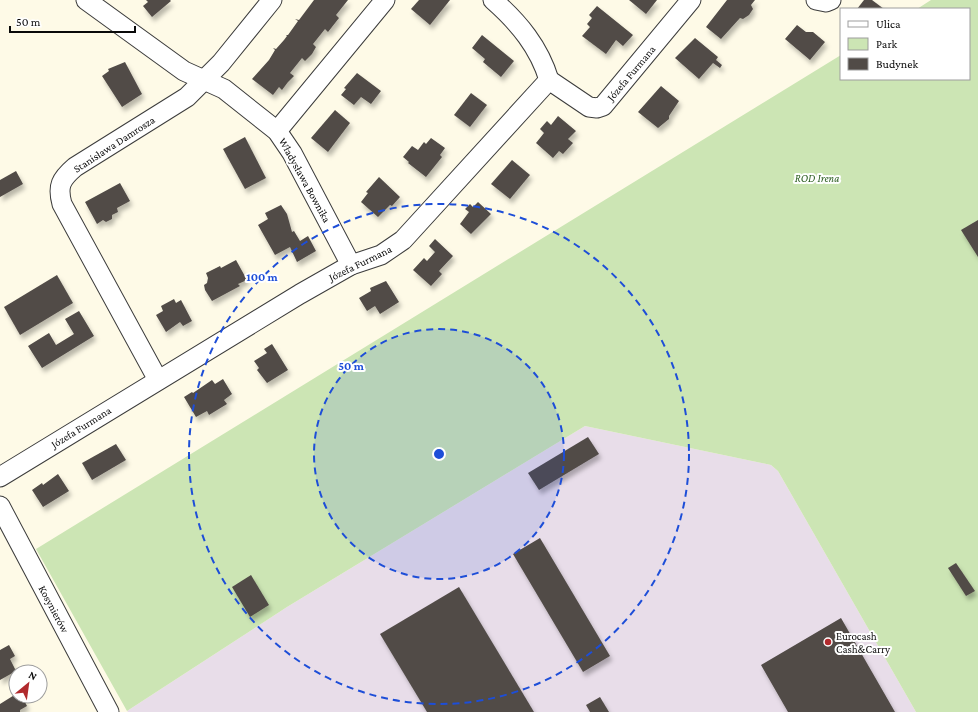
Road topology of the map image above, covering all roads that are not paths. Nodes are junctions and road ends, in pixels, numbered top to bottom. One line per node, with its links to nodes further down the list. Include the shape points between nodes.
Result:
1 (86, 0): 8 (street, Władysława Bownika, via 184,71)
2 (272, 0): 8 (street, Stanisława Damrosza)
3 (385, 0): 10 (street)
4 (493, 0): 9 (street, via 507,12 534,46 544,62)
5 (691, 0): 9 (street, Józefa Furmana, via 603,106 589,106)
6 (816, 0): 7 (street)
7 (831, 0)
8 (205, 80): 10 (street, Władysława Bownika, via 224,89); 12 (street, Stanisława Damrosza, via 187,97 75,168 62,180 59,192 62,204)
9 (549, 80): 11 (street, Józefa Furmana, via 403,240 381,256)
10 (277, 131): 11 (street, Władysława Bownika, via 292,153)
11 (351, 265): 12 (street, Józefa Furmana)
12 (158, 380): 13 (street, Józefa Furmana)
13 (0, 477)
14 (0, 506): 15 (street, Kosynierów)
15 (4, 527): 16 (street, Kosynierów)
16 (109, 712)

